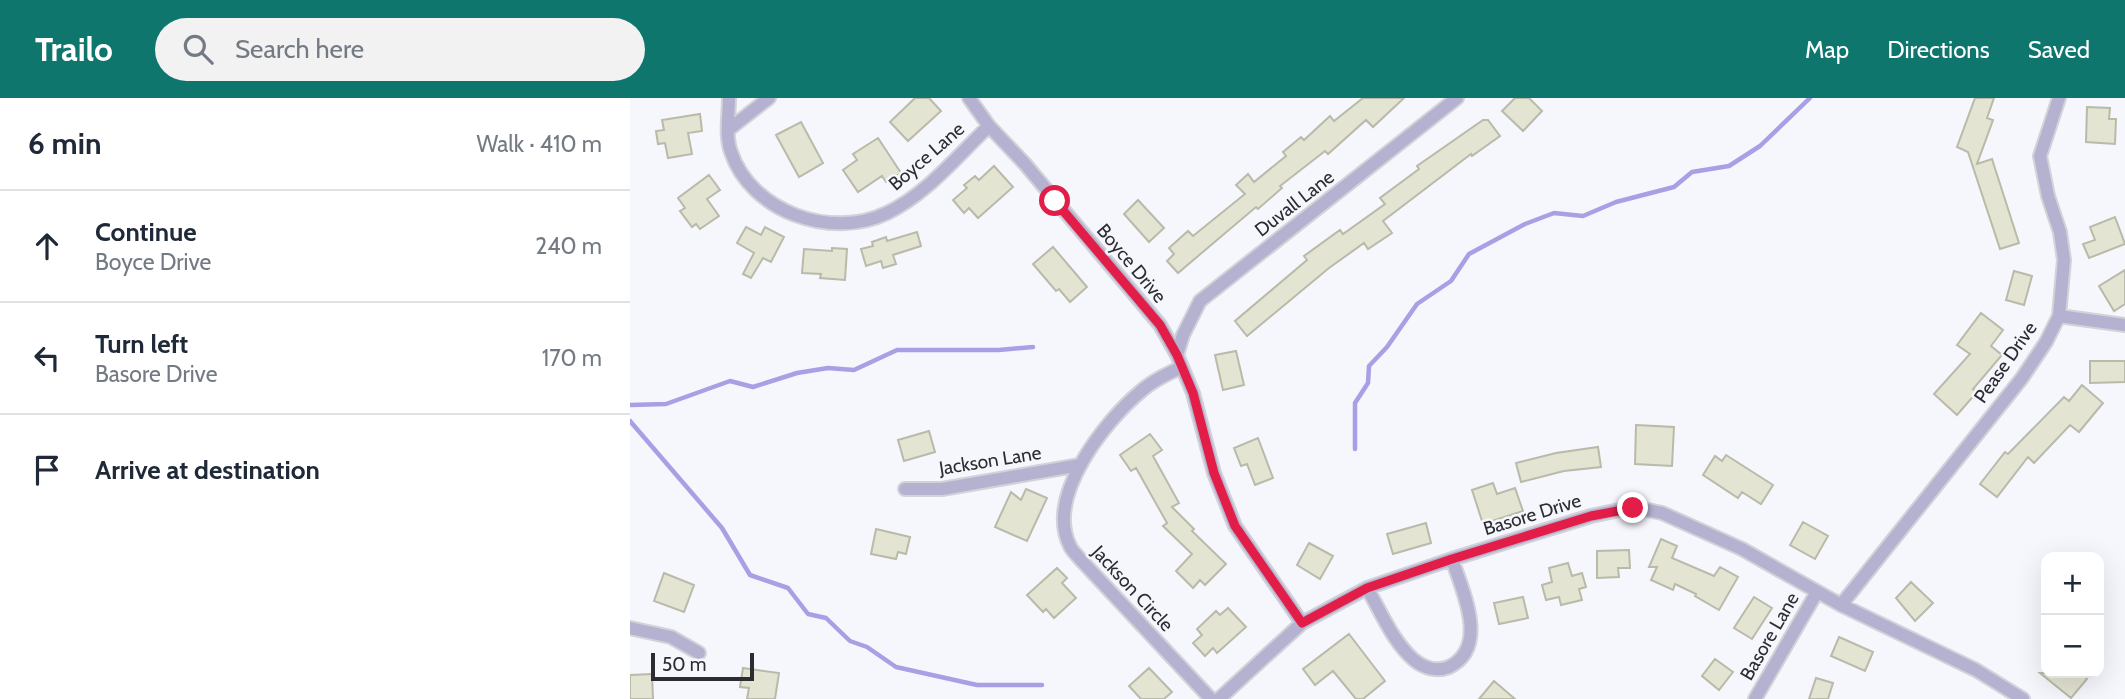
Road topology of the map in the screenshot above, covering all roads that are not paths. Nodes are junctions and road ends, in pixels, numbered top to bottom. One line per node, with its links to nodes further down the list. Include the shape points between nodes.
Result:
1 (729, 98): 7 (street, Boyce Lane)
2 (769, 98): 7 (street)
3 (969, 98): 6 (street, Boyce Drive)
4 (1457, 98): 10 (street, Duvall Lane, via 1200,301 1183,335)
5 (2059, 98): 8 (street, Pease Drive, via 2040,156 2064,260)
6 (989, 125): 7 (street, Boyce Lane, via 916,195 887,213 858,223 825,223 772,204 739,170 729,149); 10 (street, Boyce Drive, via 1160,325)
7 (728, 130)
8 (2059, 316): 9 (street); 16 (street, Pease Drive, via 2022,378)
9 (2125, 325)
10 (1180, 361): 11 (street, Jackson Circle, via 1107,425); 17 (street, Boyce Drive, via 1235,526)
11 (1080, 465): 12 (street, Jackson Lane, via 942,489); 20 (street, Jackson Circle, via 1064,515 1070,546)
12 (905, 489)
13 (1452, 559): 14 (street, Basore Drive); 14 (street, via 1470,616 1470,638 1465,654 1446,668 1422,666 1412,658); 15 (street, Basore Drive, via 1591,516 1633,508 1662,513 1742,549)
14 (1367, 588): 17 (street, Basore Drive)
15 (1817, 592): 16 (street, Basore Drive); 22 (street, Basore Lane)
16 (1841, 605): 23 (street, Basore Drive, via 1976,670)
17 (1302, 623): 21 (street, Basore Drive)
18 (630, 628): 19 (street, via 671,637)
19 (699, 653)
20 (1211, 699)
21 (1219, 699)
22 (1755, 699)
23 (2023, 699)

